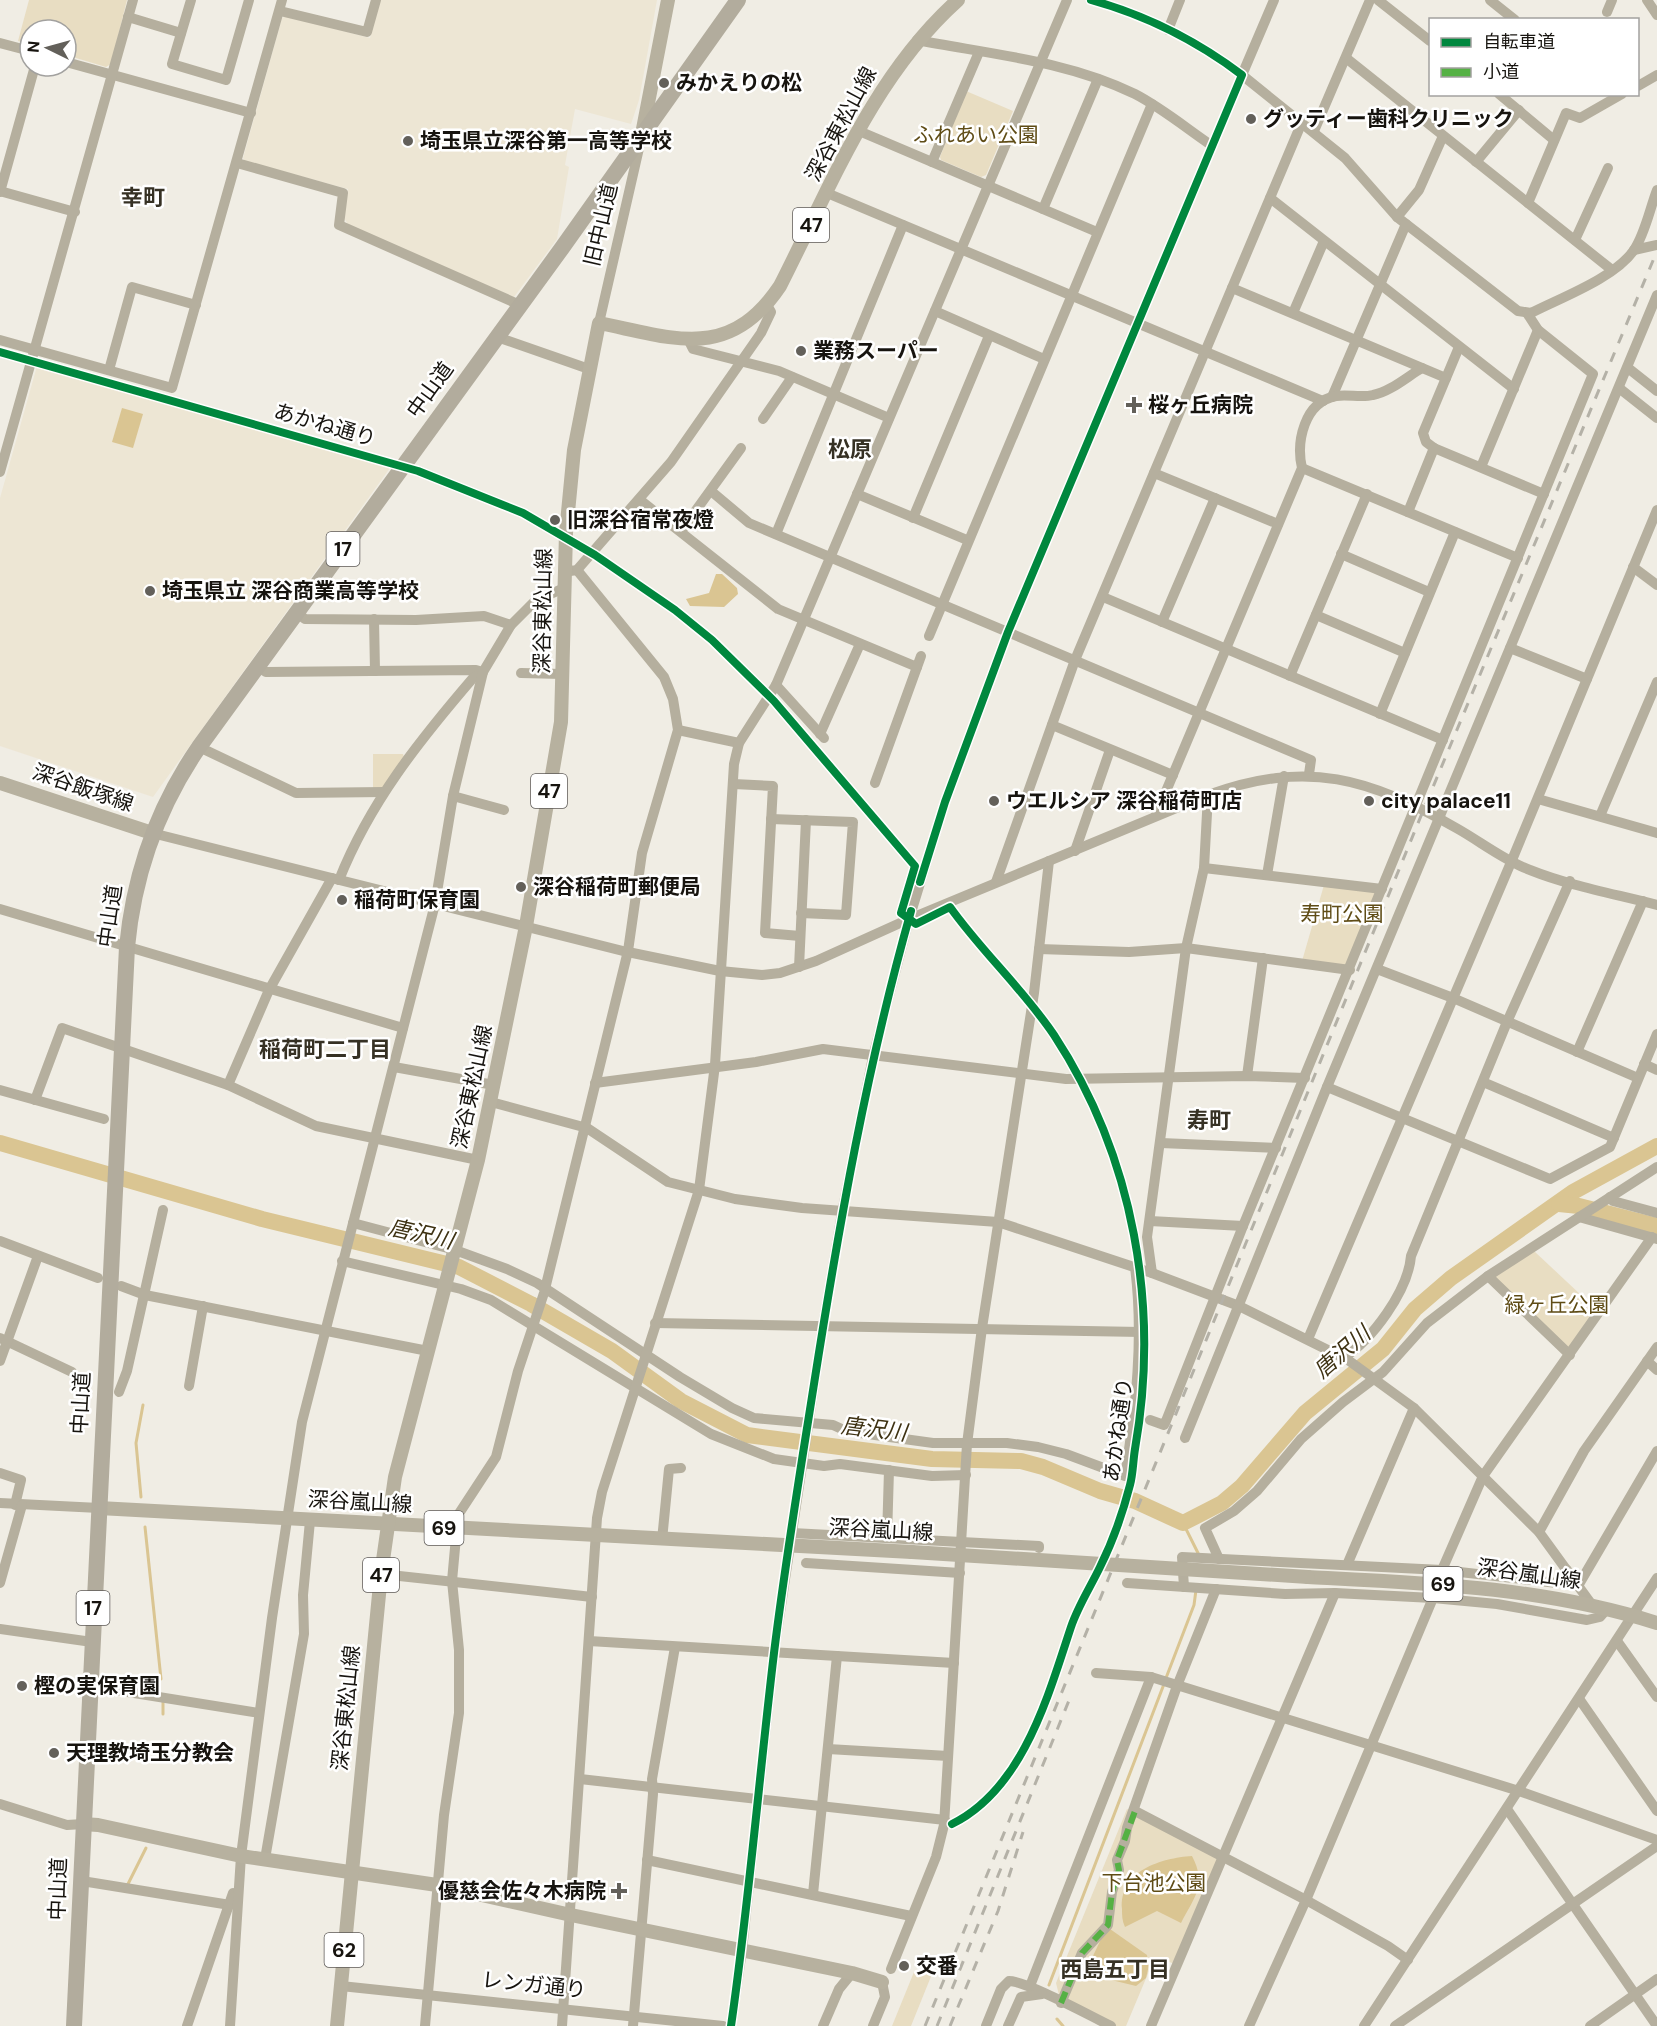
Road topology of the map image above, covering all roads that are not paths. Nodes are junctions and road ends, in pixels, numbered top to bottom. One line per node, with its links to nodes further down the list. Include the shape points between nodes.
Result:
1 (133, 0): 18 (street)
2 (191, 0): 21 (street)
3 (249, 0): 21 (street, via 226,80 172,64)
4 (376, 0): 16 (street, via 367,32)
5 (668, 0): 44 (main road)
6 (738, 0): 44 (highway, 中山道 / 17)
7 (958, 0): 23 (main road, 深谷東松山線 / 47)
8 (1067, 0): 28 (street)
9 (1091, 0): 20 (street)
10 (1180, 0): 20 (street)
11 (1274, 0): 31 (street)
12 (1370, 0): 27 (street)
13 (1378, 0): 22 (street)
14 (1490, 0): 19 (street)
15 (1647, 0): 17 (street)
16 (281, 5): 40 (street)
17 (1657, 15)
18 (128, 17): 21 (street); 30 (street)
19 (1512, 18)
20 (1168, 30): 31 (street)
21 (181, 33)
22 (1429, 39)
23 (917, 40): 26 (street); 42 (main road, 深谷東松山線 / 47, via 895,68)
24 (0, 43): 25 (street)
25 (18, 48)
26 (979, 52): 28 (street); 48 (street)
27 (1346, 58): 43 (street); 45 (street)
28 (1041, 63): 34 (street); 52 (street)
29 (78, 65): 30 (street)
30 (112, 75): 40 (street); 59 (street)
31 (1242, 75): 41 (street); 47 (street)
32 (1657, 75): 35 (street)
33 (32, 78): 54 (street)
34 (1098, 79): 38 (street); 58 (street)
35 (1639, 85)
36 (1502, 96): 39 (street)
37 (1618, 96): 46 (street, via 1580,118 1566,113)
38 (1152, 104): 47 (street); 62 (street)
39 (1519, 110): 46 (street); 49 (street)
40 (251, 113): 50 (street)
41 (1302, 122): 43 (street); 56 (street)
42 (859, 131): 48 (street); 55 (main road, 深谷東松山線 / 47)
43 (1314, 131): 60 (street, via 1345,158)
44 (642, 136): 74 (highway, 中山道 / 17); 79 (street, 旧中山道)
45 (1443, 136): 49 (street); 60 (street)
46 (1554, 140): 57 (street)
47 (1211, 145): 80 (street)
48 (932, 162): 52 (street)
49 (1476, 162): 57 (street)
50 (237, 163): 73 (street); 74 (street, via 343,193 339,225)
51 (1608, 168): 63 (street)
52 (988, 186): 58 (street); 66 (street)
53 (1657, 190): 67 (street)
54 (0, 192): 59 (street)
55 (827, 193): 61 (street); 75 (main road, 深谷東松山線 / 47)
56 (1270, 198): 64 (street); 70 (street)
57 (1528, 203): 63 (street)
58 (1043, 209): 62 (street)
59 (75, 212): 88 (street)
60 (1402, 220): 69 (street); 78 (street, via 1512,308)
61 (903, 225): 66 (street); 101 (street)
62 (1097, 232): 72 (street)
63 (1575, 240): 68 (street)
64 (1324, 241): 69 (street); 77 (street)
65 (1657, 245): 67 (street)
66 (961, 249): 72 (street); 76 (street)
67 (1634, 250): 68 (street)
68 (1612, 270): 78 (street)
69 (1380, 284): 85 (street); 87 (street)
70 (1232, 288): 77 (street); 89 (street)
71 (1657, 295): 93 (street)
72 (1070, 296): 80 (street); 90 (street)
73 (196, 305): 95 (street, via 172,388); 95 (street, via 132,287)
74 (520, 305): 83 (highway, 中山道 / 17)
75 (767, 305): 86 (main road, 深谷東松山線 / 47, via 727,333); 91 (street, via 771,312)
76 (935, 311): 82 (street); 103 (street)
77 (1293, 313): 85 (street)
78 (1527, 313): 81 (street)
79 (599, 322): 86 (main road, 深谷東松山線 / 47); 94 (main road, 深谷東松山線 / 47)
80 (1137, 323): 89 (street); 142 (street)
81 (1538, 330): 99 (street); 115 (street, via 1593,374)
82 (989, 336): 90 (street); 120 (street)
83 (497, 337): 94 (street); 136 (highway, 中山道 / 17)
84 (0, 340): 88 (street)
85 (1356, 340): 92 (street); 102 (street)
86 (689, 341): 91 (street, via 693,349)
87 (1459, 347): 97 (street); 99 (street)
88 (35, 349): 95 (street); 110 (street)
89 (1205, 352): 102 (street); 111 (street)
90 (1044, 359): 125 (street)
91 (741, 363): 96 (street); 117 (street)
92 (1422, 368): 97 (street); 102 (street, via 1373,395)
93 (1628, 368): 98 (street); 100 (street)
94 (589, 369): 130 (main road, 深谷東松山線 / 47, via 574,450)
95 (109, 370)
96 (792, 377): 101 (street); 105 (street)
97 (1446, 378): 107 (street, via 1423,433)
98 (1619, 388): 104 (street); 145 (street)
99 (1514, 389): 108 (street)
100 (1657, 391)
101 (835, 395): 103 (street); 124 (street)
102 (1328, 399): 109 (street, via 1309,416 1303,428 1299,444)
103 (890, 418): 113 (street)
104 (1657, 418)
105 (763, 419)
106 (741, 448): 112 (street)
107 (1434, 448): 108 (street); 119 (street)
108 (1481, 467): 115 (street)
109 (1302, 468): 114 (street); 121 (street)
110 (0, 472)
111 (1154, 473): 116 (street); 134 (street)
112 (711, 491): 122 (street); 124 (street, via 749,523)
113 (857, 494): 120 (street); 127 (street)
114 (1367, 494): 119 (street); 126 (street)
115 (1544, 494): 128 (street)
116 (1215, 498): 121 (street); 140 (street)
117 (640, 500): 122 (street); 130 (street)
118 (1657, 510): 129 (street)
119 (1408, 512): 123 (street)
120 (914, 518): 125 (street)
121 (1278, 524): 146 (street)
122 (681, 531): 139 (street, via 778,609)
123 (1455, 531): 128 (street); 133 (street)
124 (776, 534): 127 (street)
125 (967, 540): 135 (street)
126 (1341, 554): 133 (street); 137 (street)
127 (831, 557): 135 (street); 139 (street)
128 (1518, 558): 162 (street)
129 (1634, 567): 131 (street); 155 (street)
130 (571, 571): 132 (main road, 深谷東松山線 / 47); 161 (street, via 664,677 673,699)
131 (1657, 585)
132 (564, 588): 141 (street, via 535,601); 153 (main road, 深谷東松山線 / 47)
133 (1430, 592): 147 (street)
134 (1103, 597): 140 (street); 148 (street)
135 (941, 603): 142 (street); 143 (street)
136 (297, 613): 138 (street, via 305,619); 149 (highway, 中山道 / 17)
137 (1316, 615): 147 (street); 154 (street)
138 (374, 619): 141 (street, via 484,616); 150 (street)
139 (804, 620): 144 (street); 157 (street)
140 (1162, 622): 146 (street)
141 (511, 625): 151 (street)
142 (1008, 632): 148 (street); 199 (street, via 945,802)
143 (929, 636)
144 (860, 644): 157 (street, via 822,736); 170 (street, via 919,662)
145 (1510, 648): 155 (street); 181 (street)
146 (1226, 649): 154 (street); 158 (street)
147 (1405, 653): 159 (street)
148 (1075, 660): 158 (street); 160 (street)
149 (258, 667): 150 (street, via 266,672); 164 (highway, 中山道 / 17)
150 (375, 671): 151 (street)
151 (483, 672): 172 (street, via 473,678 411,752); 174 (street)
152 (521, 673): 153 (street)
153 (562, 674): 200 (main road, 深谷東松山線 / 47, via 561,722)
154 (1290, 675): 159 (street)
155 (1587, 678): 175 (street)
156 (1657, 682): 179 (street)
157 (776, 686): 163 (street)
158 (1199, 712): 166 (street, via 1311,760); 167 (street)
159 (1380, 714): 162 (street)
160 (1052, 725): 165 (street); 192 (street)
161 (678, 730): 163 (street); 205 (street, via 642,853)
162 (1443, 740): 176 (street)
163 (739, 743): 171 (street)
164 (199, 747): 172 (street, via 296,793); 183 (highway, 中山道 / 17, via 173,788)
165 (1110, 750): 167 (street); 185 (street)
166 (1310, 774): 168 (street); 176 (street, via 1369,787)
167 (1173, 775): 178 (street)
168 (1284, 776): 173 (street, via 1243,782); 189 (street)
169 (0, 783): 183 (main road, 深谷飯塚線)
170 (875, 783)
171 (734, 784): 180 (street, via 773,786); 210 (street)
172 (384, 792): 190 (street)
173 (1208, 795): 178 (street); 188 (street)
174 (453, 796): 177 (street); 195 (street)
175 (1538, 799): 179 (street); 186 (street)
176 (1415, 807): 181 (street); 193 (street)
177 (504, 810)
178 (1156, 815): 185 (street)
179 (1599, 816): 184 (street)
180 (771, 819): 182 (street); 201 (street, via 765,933)
181 (1440, 819): 186 (street); 208 (street)
182 (806, 820): 198 (street); 198 (street, via 853,822 846,915)
183 (152, 833): 190 (street); 202 (highway, 中山道 / 17, via 135,890)
184 (1657, 833)
185 (1076, 851): 187 (street)
186 (1512, 860): 191 (street, via 1528,870); 212 (street)
187 (1049, 861): 192 (street); 204 (street)
188 (1204, 867): 189 (street); 203 (street)
189 (1267, 875): 193 (street)
190 (336, 879): 195 (street); 211 (street)
191 (1570, 881): 194 (street); 213 (street)
192 (996, 882): 199 (street)
193 (1382, 889): 209 (street)
194 (1643, 901): 196 (street); 217 (street)
195 (435, 904): 200 (street); 214 (street)
196 (1657, 905)
197 (0, 909): 202 (street)
198 (801, 913): 201 (street)
199 (909, 918): 207 (street); 218 (street)
200 (526, 926): 205 (street); 231 (main road, 深谷東松山線 / 47)
201 (800, 936): 207 (street)
202 (127, 947): 211 (street); 216 (highway, 中山道 / 17)
203 (1186, 948): 204 (street, via 1130,952); 206 (street); 225 (street)
204 (1040, 949): 223 (street)
205 (628, 951): 210 (street); 229 (street)
206 (1263, 957): 209 (street); 224 (street)
207 (799, 967): 210 (street, via 762,975)
208 (1377, 969): 212 (street); 232 (street)
209 (1350, 970): 226 (street)
210 (720, 971): 220 (street)
211 (269, 990): 214 (street); 230 (street)
212 (1453, 998): 213 (street); 236 (street)
213 (1507, 1022): 217 (street); 228 (street)
214 (403, 1028): 221 (street)
215 (1657, 1034): 219 (street)
216 (122, 1048): 230 (street); 234 (street, via 62,1028); 307 (highway, 中山道 / 17)
217 (1577, 1052): 227 (street)
218 (873, 1057): 220 (street, via 823,1049 756,1062); 223 (street); 249 (street)
219 (1644, 1064): 222 (street); 227 (street)
220 (715, 1065): 229 (street); 246 (street)
221 (394, 1067): 231 (street); 239 (street)
222 (1657, 1070)
223 (1020, 1074): 225 (street, via 1086,1080); 253 (street)
224 (1247, 1076): 225 (street); 226 (street)
225 (1168, 1077): 242 (street)
226 (1305, 1078): 243 (street)
227 (1638, 1078): 240 (street)
228 (1483, 1082): 240 (street); 241 (street)
229 (595, 1083): 238 (street)
230 (228, 1085): 239 (street, via 316,1126)
231 (494, 1085): 235 (main road, 深谷東松山線 / 47)
232 (1327, 1087): 236 (street); 271 (street)
233 (0, 1090): 234 (street)
234 (35, 1100): 237 (street)
235 (491, 1102): 238 (street); 244 (main road, 深谷東松山線 / 47)
236 (1401, 1117): 241 (street); 279 (street)
237 (104, 1119)
238 (587, 1128): 246 (street, via 668,1182); 267 (street)
239 (377, 1138): 244 (street); 254 (street)
240 (1614, 1138): 241 (street, via 1611,1147 1550,1179)
241 (1460, 1141): 284 (street, via 1411,1256 1404,1286 1388,1313)
242 (1161, 1143): 243 (street); 252 (street)
243 (1276, 1148): 255 (street)
244 (478, 1160): 258 (main road, 深谷東松山線 / 47)
245 (1657, 1167): 247 (street)
246 (699, 1190): 249 (street, via 735,1199); 272 (street)
247 (1610, 1197): 250 (street); 251 (street)
248 (163, 1210): 268 (street)
249 (842, 1213): 253 (street); 274 (street)
250 (1657, 1213)
251 (1583, 1214): 256 (street); 263 (street)
252 (1150, 1221): 255 (street); 262 (street, via 1147,1237)
253 (998, 1222): 261 (street); 275 (street)
254 (352, 1225): 258 (street); 260 (street)
255 (1243, 1226): 269 (street)
256 (1655, 1238): 283 (street)
257 (0, 1241): 259 (street)
258 (454, 1252): 265 (main road, 47); 267 (street, via 507,1269 537,1283)
259 (38, 1256): 264 (street); 278 (street)
260 (342, 1259): 265 (street); 276 (street)
261 (1135, 1267): 262 (street); 277 (street)
262 (1152, 1273): 269 (street)
263 (1488, 1276): 283 (street); 289 (street, via 1427,1323 1383,1372)
264 (98, 1278)
265 (446, 1284): 273 (street, via 491,1300); 281 (main road, 深谷東松山線 / 47)
266 (121, 1286): 268 (street)
267 (544, 1291): 273 (street); 282 (street)
268 (145, 1295): 270 (street); 292 (street)
269 (1216, 1296): 271 (street); 294 (street, via 1164,1425)
270 (203, 1306): 276 (street); 290 (street)
271 (1239, 1306): 279 (street); 296 (street)
272 (655, 1323): 274 (street); 282 (street)
273 (533, 1325): 291 (street); 311 (street, via 496,1457 461,1507)
274 (823, 1326): 275 (street); 295 (street)
275 (982, 1328): 277 (street); 297 (street)
276 (325, 1329): 281 (street); 308 (street, via 302,1422)
277 (1141, 1332): 297 (street, via 1135,1414 1125,1476 1038,1448 1007,1443)
278 (3, 1339): 285 (street); 288 (street)
279 (1308, 1340): 284 (street)
280 (1657, 1347): 286 (street)
281 (428, 1351): 310 (main road, 深谷東松山線 / 47, via 395,1477)
282 (645, 1355): 291 (street); 295 (street, via 732,1408 763,1419)
283 (1570, 1355): 304 (street)
284 (1345, 1359): 289 (street)
285 (0, 1361)
286 (1647, 1361): 287 (street); 312 (street, via 1584,1451)
287 (1657, 1370)
288 (72, 1372)
289 (1371, 1375): 293 (street); 319 (street, via 1301,1439 1257,1491 1205,1528)
290 (189, 1386)
291 (635, 1388): 299 (street, via 730,1443 774,1459); 313 (street, via 602,1492)
292 (120, 1392)
293 (1414, 1408): 304 (street); 322 (street)
294 (1150, 1420)
295 (808, 1424): 297 (street); 299 (street)
296 (1185, 1438)
297 (967, 1445): 303 (street)
298 (1657, 1450): 331 (street)
299 (802, 1462): 301 (street); 316 (street)
300 (681, 1468): 315 (street, via 669,1469)
301 (889, 1470): 303 (street, via 945,1477); 314 (street)
302 (0, 1473): 306 (street, via 21,1480)
303 (966, 1473): 317 (street)
304 (1483, 1476): 312 (street); 323 (street)
305 (0, 1503): 306 (street)
306 (19, 1505): 307 (street); 327 (street)
307 (99, 1508): 308 (main road, 深谷嵐山線 / 69); 345 (highway, 中山道 / 17)
308 (288, 1519): 309 (main road, 深谷嵐山線 / 69); 356 (street)
309 (310, 1521): 310 (main road, 深谷嵐山線 / 69); 375 (street, via 303,1595 304,1634)
310 (388, 1524): 311 (main road, 深谷嵐山線 / 69); 326 (main road, 深谷東松山線 / 47)
311 (457, 1528): 313 (main road, 深谷嵐山線 / 69); 329 (street)
312 (1539, 1532): 324 (street)
313 (594, 1537): 315 (main road, 深谷嵐山線 / 69); 336 (street)
314 (886, 1538): 316 (street); 317 (street)
315 (662, 1540): 316 (main road, 深谷嵐山線 / 69)
316 (790, 1540): 338 (main road, 深谷嵐山線 / 69, bridge, via 912,1552 1515,1590); 347 (street)
317 (962, 1542): 318 (street); 325 (street)
318 (1039, 1548)
319 (1219, 1559): 320 (street); 332 (street, via 1182,1557)
320 (1293, 1562): 322 (street); 335 (street)
321 (806, 1563): 325 (street)
322 (1347, 1565): 323 (street)
323 (1442, 1570): 324 (street, via 1557,1583)
324 (1567, 1570): 331 (street)
325 (960, 1573): 349 (street)
326 (381, 1574): 329 (street); 378 (main road, 深谷東松山線 / 47)
327 (1, 1576)
328 (1657, 1578): 340 (street)
329 (452, 1581): 336 (street); 381 (street, via 459,1650 459,1713)
330 (1127, 1583): 332 (street)
331 (1578, 1586): 338 (street)
332 (1184, 1587): 333 (street)
333 (1216, 1589): 335 (street); 353 (street)
334 (1335, 1593): 335 (street); 337 (street); 357 (street)
335 (1284, 1594)
336 (592, 1597): 343 (street)
337 (1433, 1599): 339 (street, via 1497,1604 1587,1620 1600,1617); 358 (street)
338 (1592, 1605): 339 (main road, 深谷嵐山線 / 69)
339 (1607, 1609): 340 (main road, 深谷嵐山線 / 69)
340 (1634, 1616): 341 (main road, 深谷嵐山線 / 69); 344 (street)
341 (1657, 1623)
342 (0, 1629): 345 (street)
343 (590, 1641): 346 (street); 361 (street)
344 (1617, 1641): 354 (street); 355 (street)
345 (92, 1642): 352 (highway, 中山道 / 17)
346 (675, 1647): 347 (street); 362 (street)
347 (774, 1652): 348 (street); 364 (street)
348 (837, 1656): 349 (street); 359 (street)
349 (954, 1663): 360 (street)
350 (1096, 1673): 351 (street)
351 (1153, 1677): 353 (street); 399 (street)
352 (90, 1686): 356 (street); 371 (highway, 中山道 / 17)
353 (1177, 1686): 357 (street); 369 (street)
354 (1657, 1696)
355 (1580, 1700): 363 (street); 368 (street)
356 (259, 1713): 374 (street)
357 (1282, 1719): 358 (street); 376 (street)
358 (1370, 1745): 363 (street); 383 (street)
359 (828, 1749): 360 (street); 366 (street)
360 (948, 1756): 370 (street)
361 (580, 1779): 362 (street); 386 (street)
362 (653, 1787): 364 (street); 377 (street)
363 (1519, 1791): 367 (street); 372 (street)
364 (758, 1799): 366 (street); 380 (street)
365 (0, 1804): 371 (street, via 67,1825)
366 (822, 1807): 370 (street); 382 (street)
367 (1507, 1809): 384 (street); 390 (street)
368 (1657, 1810)
369 (1135, 1811): 376 (street); 403 (street, via 1117,1860 1119,1870 1108,1925 1082,1953)
370 (945, 1820): 387 (street, via 939,1847)
371 (83, 1824): 374 (main road); 379 (highway, 中山道 / 17)
372 (1657, 1840)
373 (1657, 1846): 384 (street)
374 (241, 1856): 375 (main road); 385 (street); 410 (street)
375 (266, 1859): 378 (main road)
376 (1224, 1859): 383 (street); 421 (street)
377 (647, 1860): 380 (street); 388 (street)
378 (350, 1874): 381 (main road); 397 (main road, 62)
379 (82, 1881): 385 (street); 408 (highway, 中山道 / 17)
380 (750, 1882): 382 (street); 389 (street)
381 (437, 1885): 386 (main road); 400 (street)
382 (813, 1894): 387 (street)
383 (1306, 1900): 390 (street); 422 (street)
384 (1573, 1903): 401 (street); 423 (street)
385 (231, 1905): 409 (street)
386 (572, 1915): 388 (main road); 404 (street)
387 (911, 1916): 392 (street)
388 (641, 1929): 389 (main road); 405 (street)
389 (742, 1950): 391 (main road); 415 (street)
390 (1408, 1960): 406 (street)
391 (818, 1966): 393 (main road); 398 (street, via 832,1976)
392 (891, 1969)
393 (852, 1972): 395 (main road); 398 (street)
394 (1657, 1979): 401 (street)
395 (882, 1982): 417 (street, via 885,1997)
396 (1005, 1983): 399 (street, via 1014,1981); 402 (street); 418 (street)
397 (341, 1986): 400 (street, レンガ通り); 411 (main road, 62)
398 (838, 1989): 416 (street)
399 (1035, 1990): 402 (street); 403 (street)
400 (428, 1993): 404 (street, レンガ通り); 412 (street)
401 (1635, 1995): 407 (street); 424 (street)
402 (1018, 2000): 419 (street)
403 (1061, 2002): 420 (street)
404 (564, 2008): 405 (street, レンガ通り); 413 (street)
405 (634, 2020): 414 (street, レンガ通り)
406 (1370, 2024)
407 (1593, 2025)
408 (74, 2026)
409 (187, 2026)
410 (230, 2026)
411 (337, 2026)
412 (425, 2026)
413 (562, 2026)
414 (723, 2026)
415 (731, 2026)
416 (823, 2026)
417 (873, 2026)
418 (986, 2026)
419 (1008, 2026)
420 (1111, 2026)
421 (1151, 2026)
422 (1249, 2026)
423 (1395, 2026)
424 (1657, 2026)

